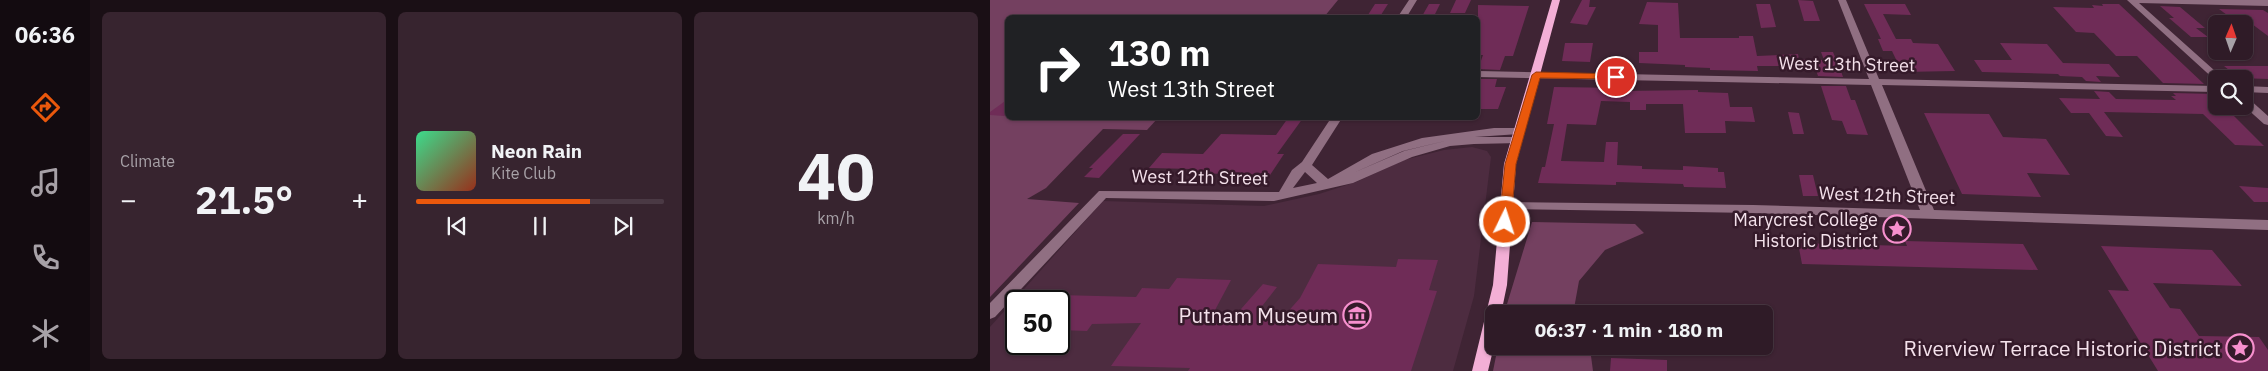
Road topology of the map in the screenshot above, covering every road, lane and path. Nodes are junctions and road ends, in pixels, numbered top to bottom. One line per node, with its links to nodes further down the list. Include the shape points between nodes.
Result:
1 (1413, 0): 6 (street)
2 (1556, 0): 9 (main road)
3 (1842, 0): 10 (street)
4 (2133, 0): 5 (street); 7 (street)
5 (2268, 3)
6 (1403, 15)
7 (2209, 70)
8 (1480, 74): 9 (street, West 13th Street)
9 (1536, 75): 10 (street, West 13th Street); 17 (main road)
10 (1875, 82): 11 (street, West 13th Street); 22 (street)
11 (2208, 89)
12 (2253, 90): 13 (street)
13 (2268, 90)
14 (2253, 108): 16 (street)
15 (1335, 120): 18 (street)
16 (2268, 122)
17 (1517, 136): 19 (street, West 12th Street, via 1450,143 1408,154 1350,180); 21 (main road, via 1507,182)
18 (1306, 165): 19 (street); 20 (street, via 1296,173)
19 (1326, 184): 20 (street, West 12th Street)
20 (1283, 196): 24 (street, West 12th Street, via 1103,194)
21 (1506, 206): 22 (street, West 12th Street); 25 (main road, via 1500,285)
22 (1929, 215): 23 (street, West 12th Street)
23 (2268, 225)
24 (990, 313)
25 (1480, 371)

